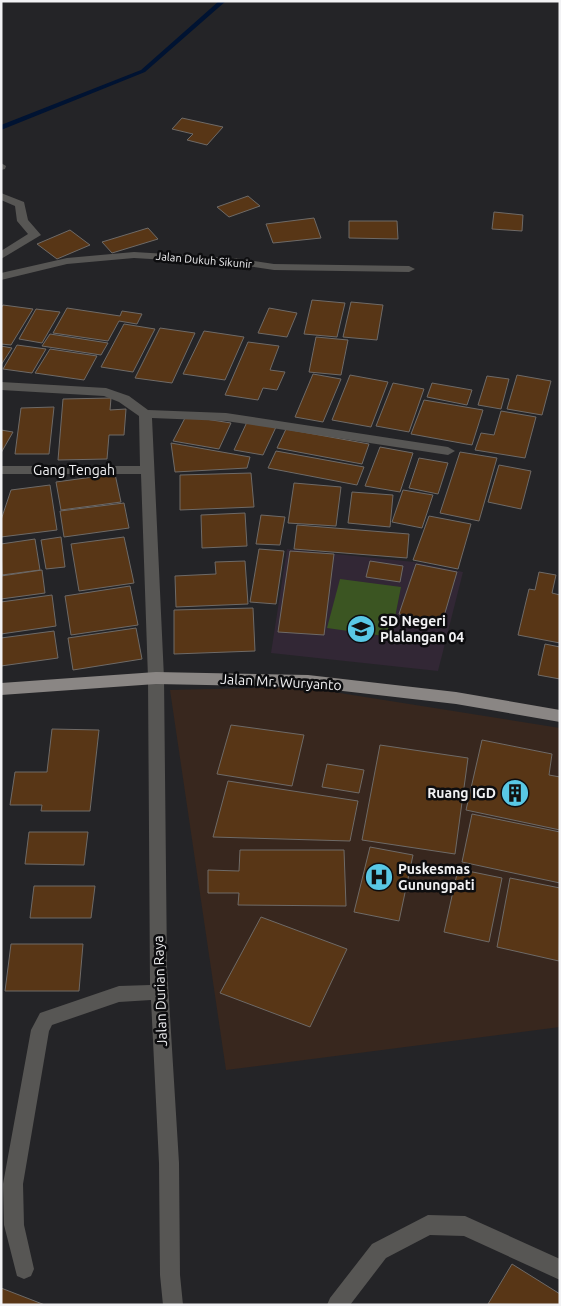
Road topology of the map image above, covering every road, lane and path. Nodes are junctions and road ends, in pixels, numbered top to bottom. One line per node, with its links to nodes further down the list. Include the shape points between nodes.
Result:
1 (1, 196): 2 (street, via 20,204 23,221 35,235)
2 (1, 256)
3 (410, 269): 4 (street, Jalan Dukuh Sikunir, via 274,267 234,261 134,255 67,261)
4 (1, 276)
5 (1, 386): 6 (street, via 106,392 124,399)
6 (145, 414): 7 (street, via 226,417); 9 (street)
7 (448, 451)
8 (1, 470): 9 (street, Gang Tengah)
9 (146, 470): 10 (street)
10 (156, 678): 11 (main road, Jalan Mr. Wuryanto); 12 (main road, Jalan Mr. Wuryanto, via 308,681 456,698); 13 (street, Jalan Durian Raya)
11 (1, 689)
12 (560, 716)
13 (159, 992): 14 (street, via 119,994 46,1019 40,1030 13,1184 14,1225); 16 (street, Jalan Durian Raya)
14 (24, 1269)
15 (560, 1270): 17 (street, via 465,1226 428,1225 379,1251)
16 (173, 1305)
17 (337, 1305)

